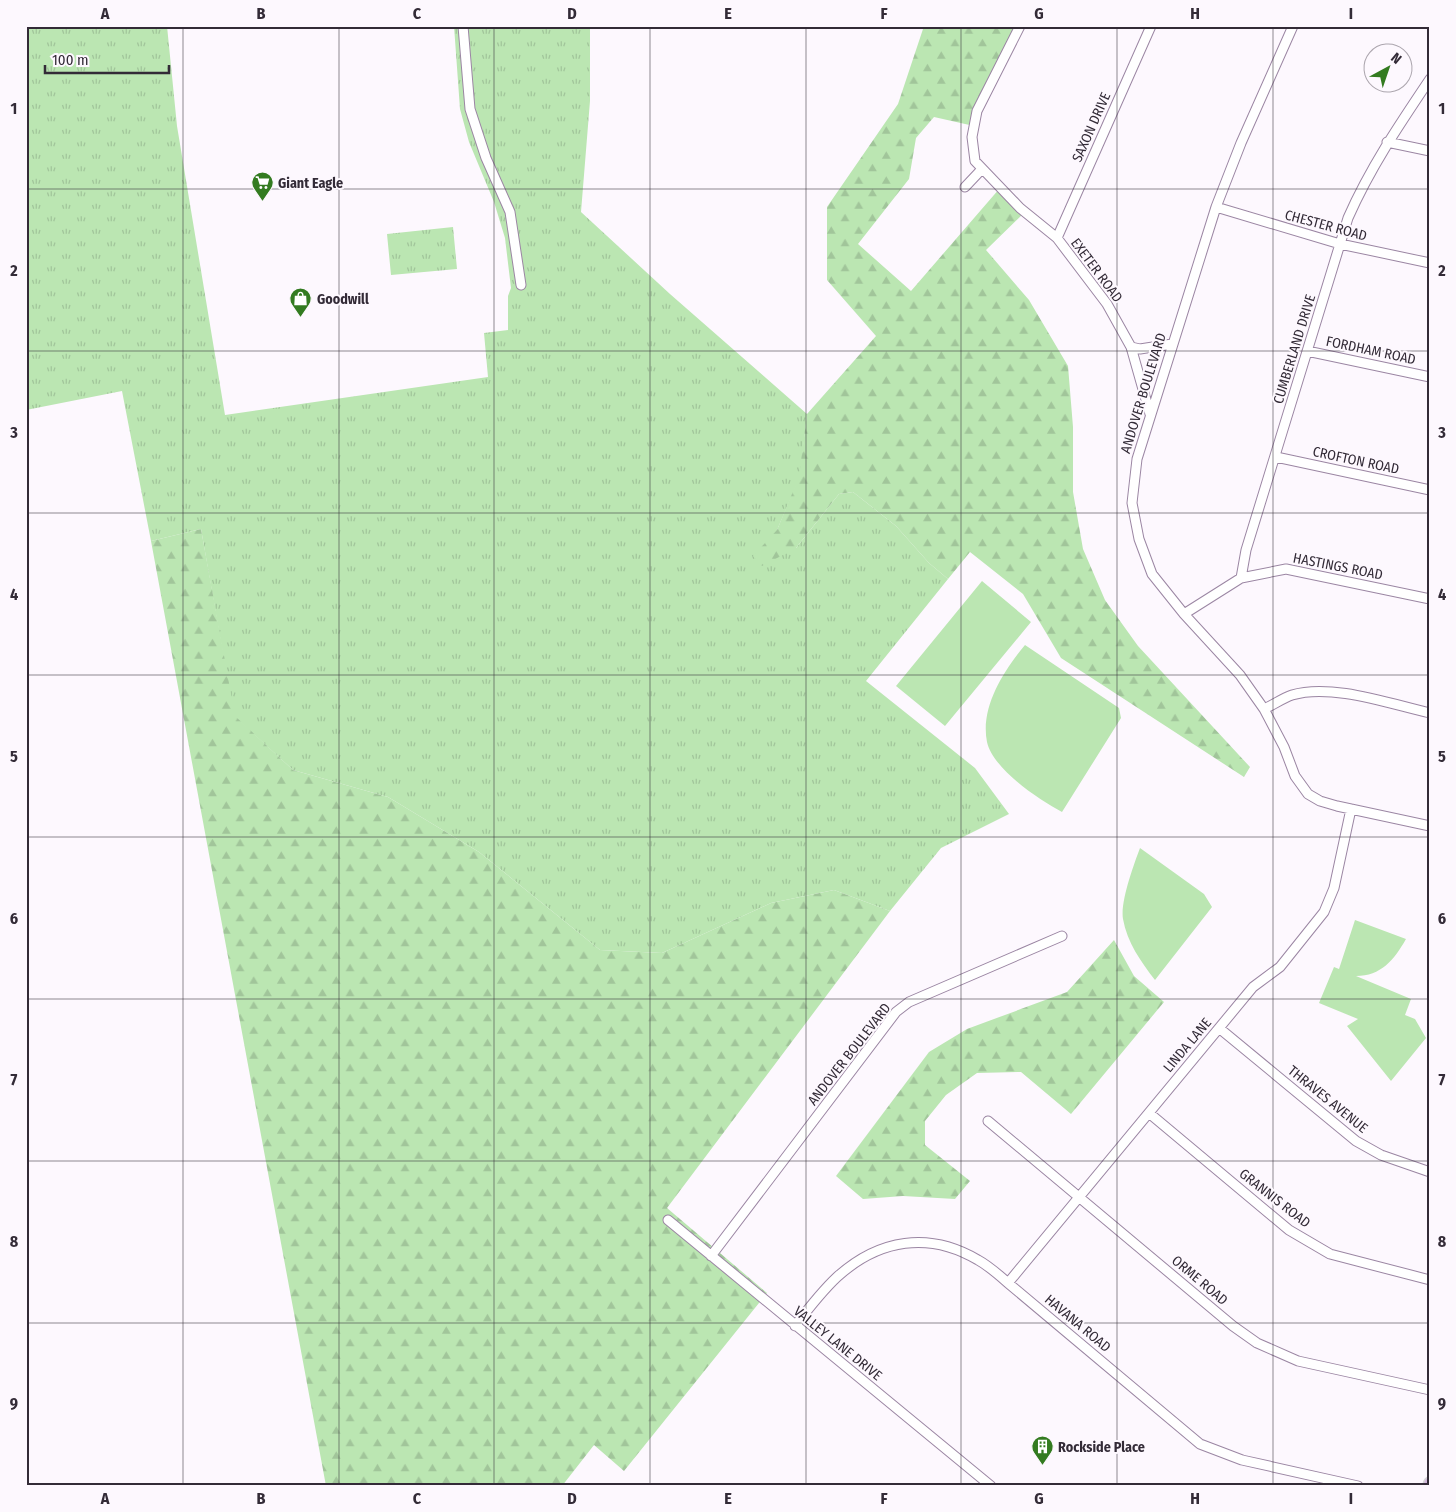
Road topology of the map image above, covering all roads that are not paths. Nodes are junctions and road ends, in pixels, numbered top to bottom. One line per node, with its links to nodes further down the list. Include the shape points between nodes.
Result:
1 (463, 26): 14 (street, via 470,109 484,152 510,212)
2 (1020, 26): 8 (street, via 977,111 972,137 975,161)
3 (1151, 26): 11 (street, SAXON DRIVE)
4 (1293, 26): 10 (street, ANDOVER BOULEVARD)
5 (1430, 79): 6 (street, CUMBERLAND DRIVE)
6 (1387, 142): 7 (street); 12 (street, CUMBERLAND DRIVE, via 1366,178)
7 (1430, 151)
8 (982, 169): 9 (street); 11 (street, EXETER ROAD, via 1020,208)
9 (965, 187)
10 (1216, 208): 12 (street, CHESTER ROAD); 15 (street, ANDOVER BOULEVARD)
11 (1056, 238): 16 (street, EXETER ROAD, via 1107,304)
12 (1340, 244): 13 (street, CHESTER ROAD); 17 (street, CUMBERLAND DRIVE)
13 (1430, 264)
14 (521, 285)
15 (1172, 344): 16 (street, via 1140,349); 19 (street, ANDOVER BOULEVARD)
16 (1131, 347): 19 (street, EXETER ROAD)
17 (1307, 351): 18 (street, FORDHAM ROAD); 20 (street, CUMBERLAND DRIVE)
18 (1430, 377)
19 (1150, 414): 24 (street, ANDOVER BOULEVARD, via 1137,459 1132,503 1139,539 1152,574)
20 (1276, 457): 21 (street, CROFTON ROAD); 22 (street, CUMBERLAND DRIVE, via 1246,550)
21 (1430, 490)
22 (1241, 578): 23 (street, HASTINGS ROAD, via 1286,569); 24 (street)
23 (1430, 600)
24 (1184, 614): 25 (street, ANDOVER BOULEVARD, via 1240,675)
25 (1264, 709): 26 (street, via 1292,696 1316,692 1342,694); 27 (street, ANDOVER BOULEVARD, via 1295,776 1308,794 1320,801)
26 (1430, 712)
27 (1350, 809): 28 (street); 30 (street, LINDA LANE, via 1334,888 1324,912 1280,967 1253,987)
28 (1430, 826)
29 (1062, 936): 36 (street, ANDOVER BOULEVARD, via 909,1002 896,1012)
30 (1219, 1028): 31 (street, LINDA LANE); 33 (street, THRAVES AVENUE, via 1356,1141 1381,1155)
31 (1149, 1113): 34 (street, LINDA LANE); 37 (street, GRANNIS ROAD, via 1289,1230 1330,1254)
32 (988, 1121): 34 (street, ORME ROAD)
33 (1430, 1172)
34 (1079, 1199): 38 (street, LINDA LANE); 40 (street, ORME ROAD, via 1257,1343 1298,1361)
35 (668, 1220): 36 (street, VALLEY LANE DRIVE)
36 (712, 1256): 39 (street, VALLEY LANE DRIVE)
37 (1430, 1280)
38 (1008, 1283): 39 (street, HAVANA ROAD, via 979,1260 954,1249 930,1243 903,1243 879,1249 859,1259 836,1278); 42 (street, HAVANA ROAD, via 1200,1444 1242,1460)
39 (794, 1326): 41 (street, VALLEY LANE DRIVE)
40 (1430, 1390)
41 (991, 1486)
42 (1358, 1486)

